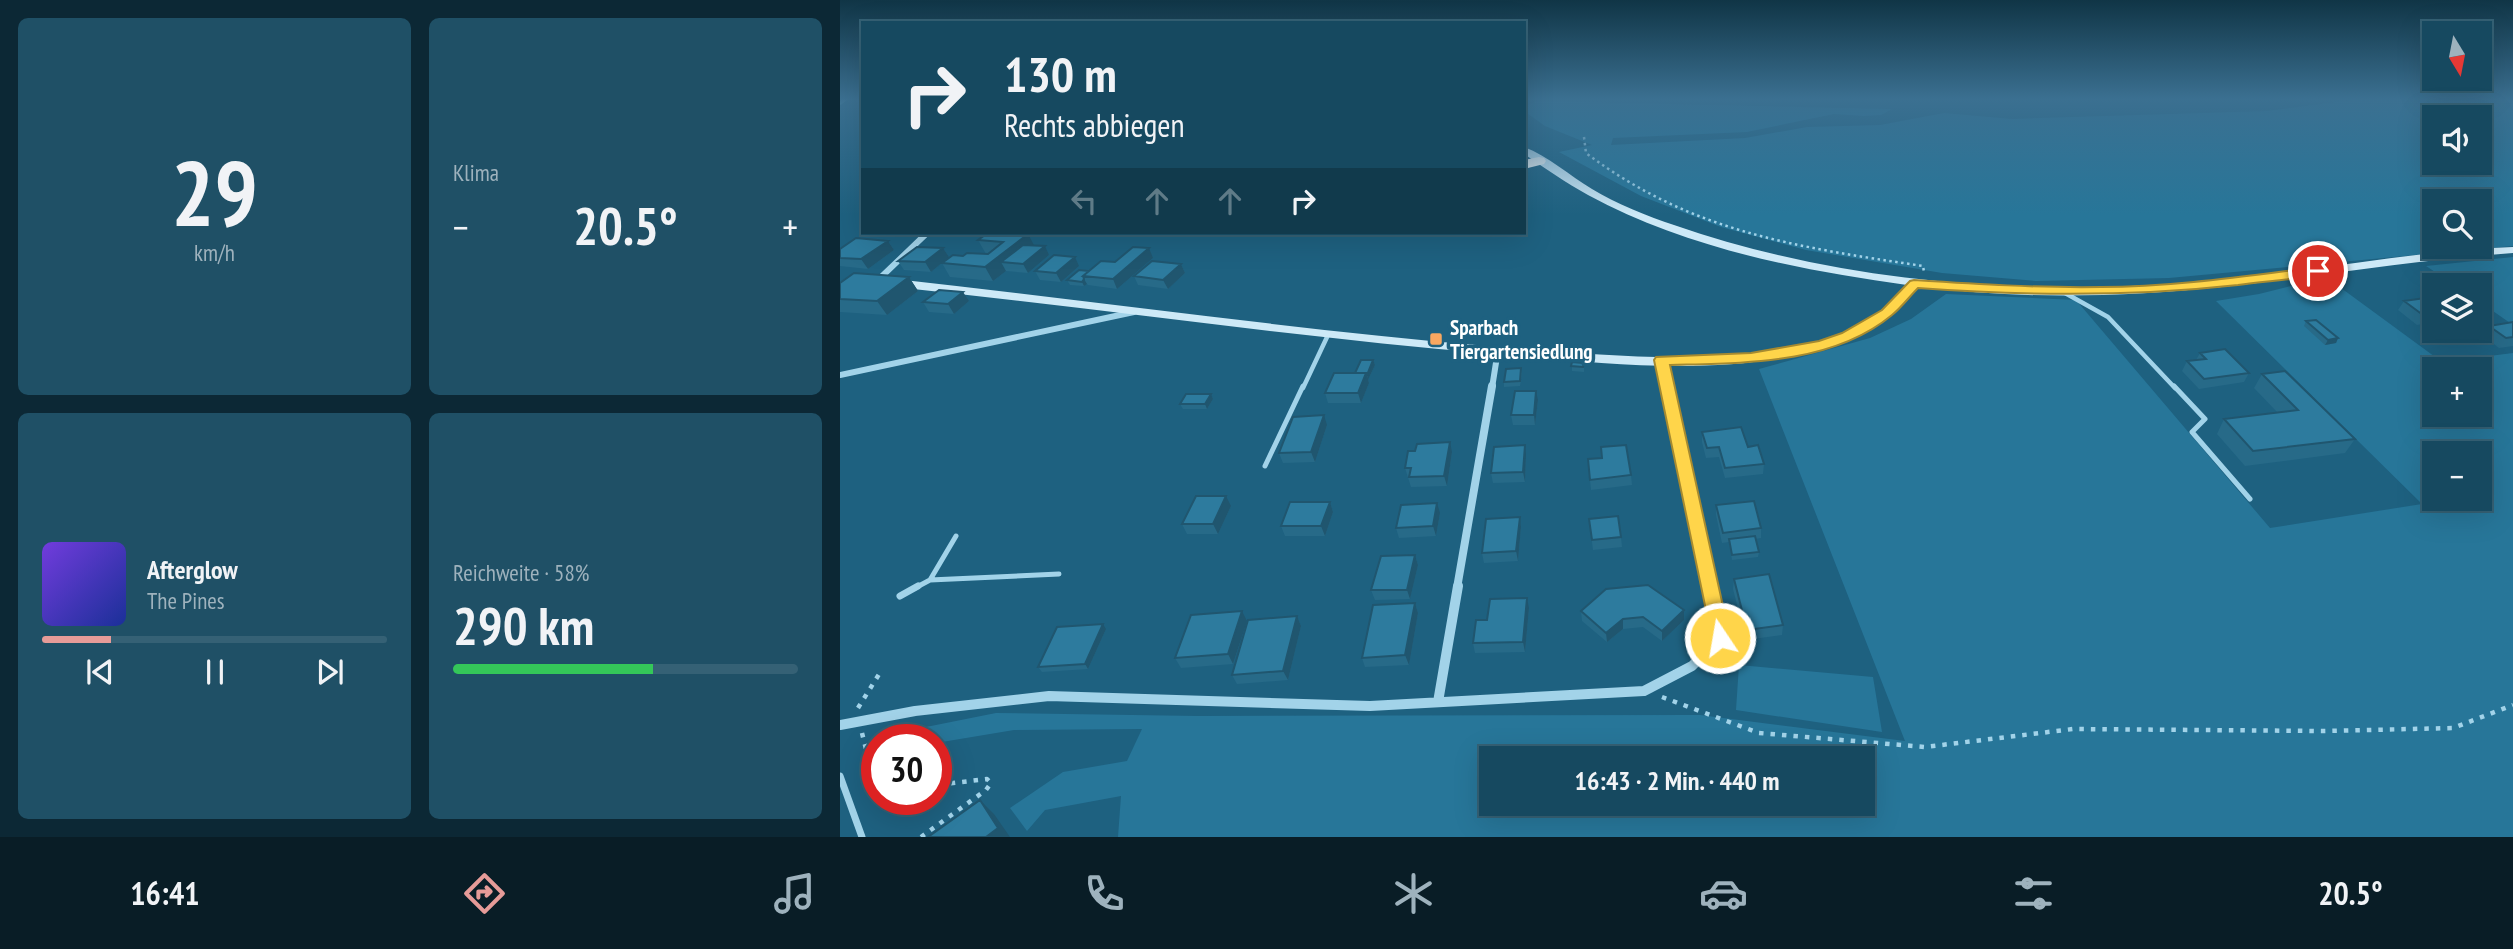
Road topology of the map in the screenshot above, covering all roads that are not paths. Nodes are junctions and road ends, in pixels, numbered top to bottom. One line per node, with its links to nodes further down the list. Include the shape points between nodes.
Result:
1 (1528, 156): 5 (main road, via 1622,208 1704,238 1792,261)
2 (925, 235): 4 (street)
3 (2513, 250): 6 (main road, via 2181,287)
4 (870, 281): 7 (main road)
5 (1914, 284): 6 (main road); 10 (main road, via 1886,313 1847,337 1821,345 1751,358)
6 (2063, 292): 13 (lane, via 2108,317 2205,418 2192,432)
7 (1138, 311): 8 (main road); 11 (street)
8 (1328, 335): 9 (main road); 12 (lane)
9 (1498, 350): 10 (main road); 18 (street)
10 (1661, 360): 18 (street, via 1720,638 1692,666 1644,691)
11 (841, 376)
12 (1265, 466)
13 (2250, 499)
14 (956, 536): 16 (lane)
15 (1059, 574): 16 (lane)
16 (930, 580): 17 (lane)
17 (900, 596)
18 (1438, 702): 19 (street, via 1370,706 1049,696 915,711)
19 (840, 725)
20 (840, 776): 21 (lane)
21 (862, 837)

